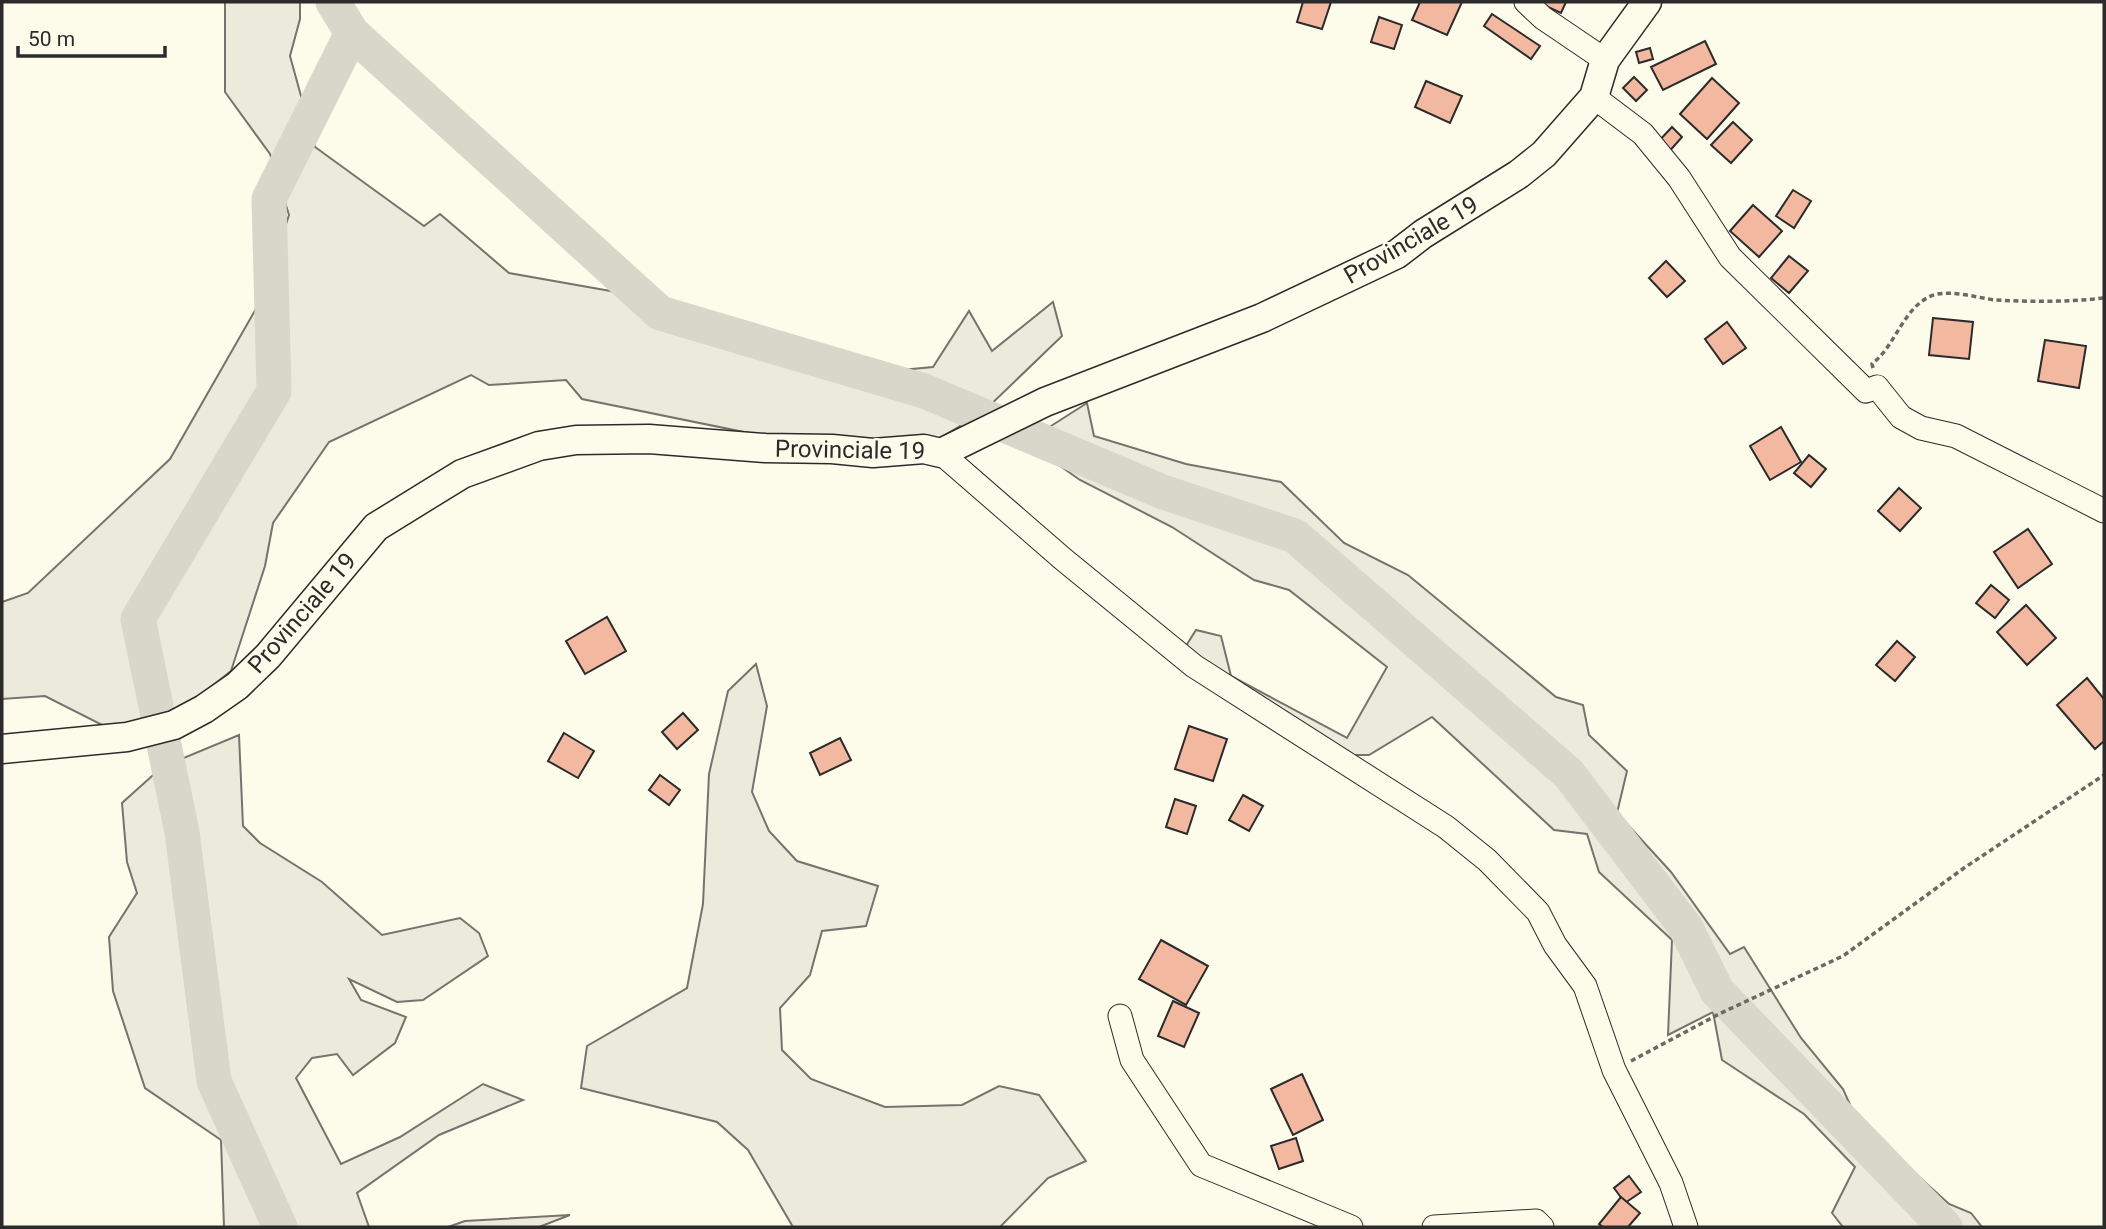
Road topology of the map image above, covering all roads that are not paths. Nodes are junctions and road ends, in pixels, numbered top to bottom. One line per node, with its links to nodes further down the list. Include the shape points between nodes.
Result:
1 (1526, 2): 3 (street)
2 (1647, 2): 3 (main road, Provinciale 19)
3 (1605, 60): 4 (main road, Provinciale 19)
4 (1594, 97): 5 (main road, Provinciale 19, via 1534,163 1397,254 1262,318 1045,402); 6 (street, via 1643,134 1679,178 1730,257 1866,391 1877,387 1901,417 1956,436)
5 (941, 453): 7 (main road, Provinciale 19, via 649,439 576,440 538,446 462,474 376,527 268,656 204,709 174,725 127,737); 12 (street, via 1194,666 1402,797 1487,860 1538,912 1585,986 1614,1070 1671,1182)
6 (2104, 511)
7 (2, 749)
8 (1120, 1016): 9 (street, via 1132,1059 1201,1165)
9 (1351, 1227)
10 (1434, 1227): 11 (street, via 1536,1221)
11 (1542, 1227)
12 (1686, 1227)

